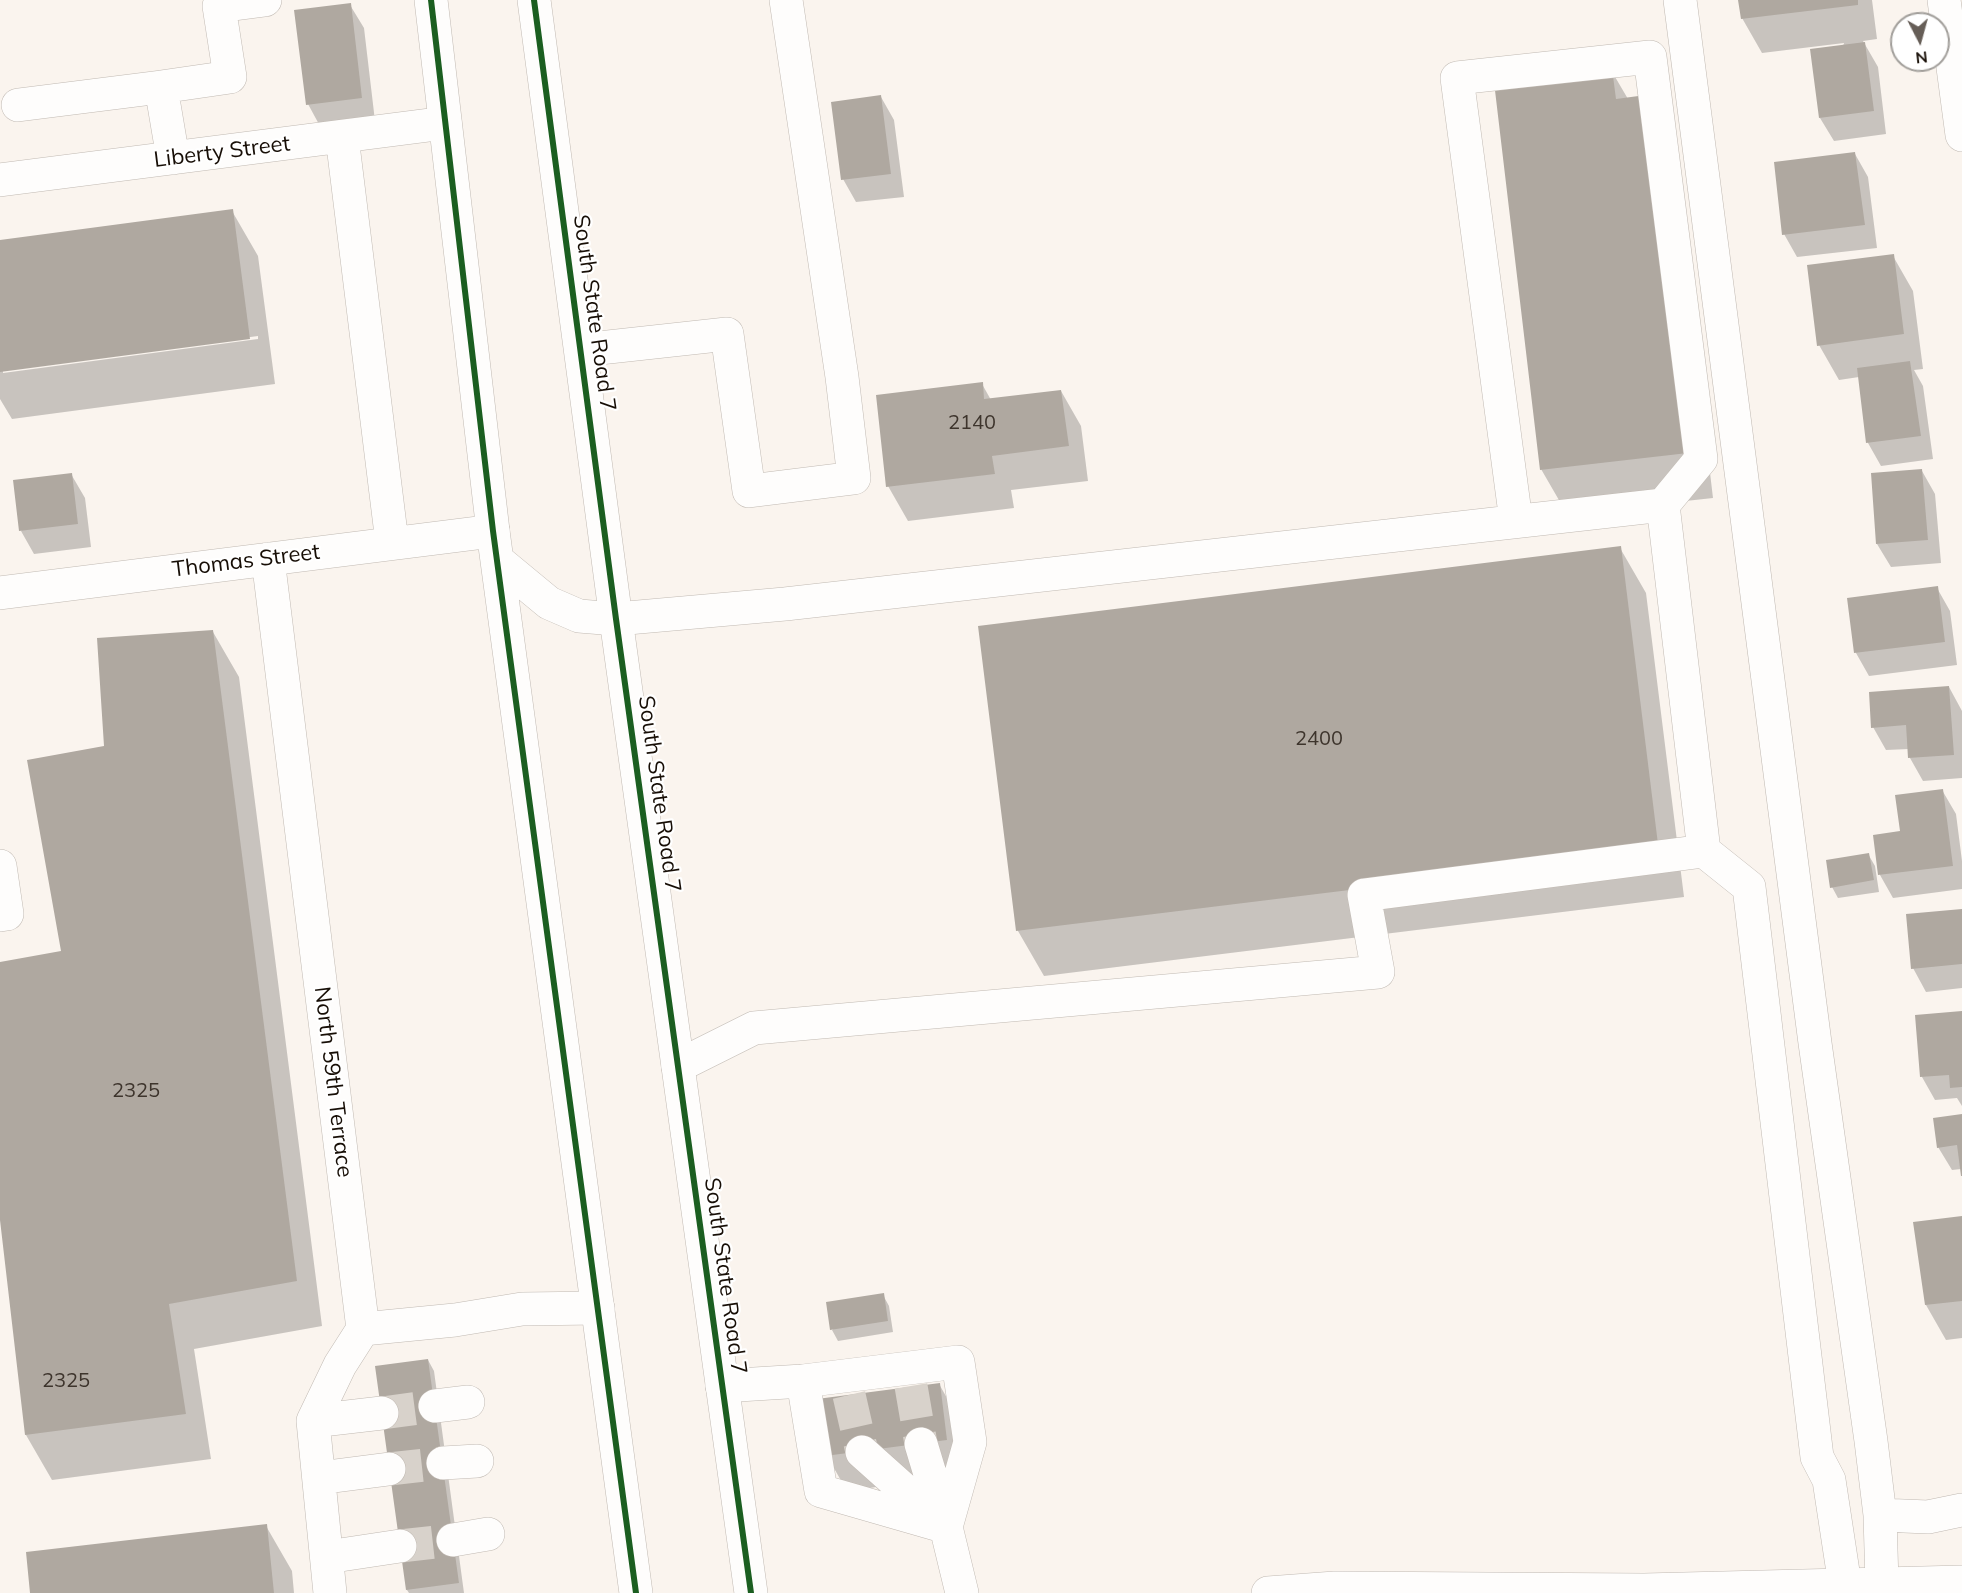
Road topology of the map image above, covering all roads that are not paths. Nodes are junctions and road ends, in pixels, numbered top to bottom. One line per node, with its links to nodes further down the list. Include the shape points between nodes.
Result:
1 (265, 0): 7 (main road, via 219,6 230,77)
2 (431, 0): 9 (main road)
3 (534, 0): 14 (main road, South State Road 7)
4 (786, 0): 14 (main road, via 854,477 749,490 727,334)
5 (1680, 0): 41 (main road)
6 (1944, 0): 10 (main road)
7 (161, 87): 8 (main road); 12 (main road)
8 (18, 105)
9 (445, 123): 11 (main road, Liberty Street); 18 (main road)
10 (1962, 135)
11 (342, 137): 12 (main road, Liberty Street); 17 (main road)
12 (173, 158): 13 (main road, Liberty Street)
13 (0, 180)
14 (581, 350): 21 (main road, South State Road 7)
15 (1663, 504): 16 (main road); 16 (main road, via 1701,459 1650,57 1456,78); 22 (main road)
16 (1515, 521): 21 (main road, via 785,604)
17 (392, 542): 18 (main road, Thomas Street); 19 (main road, Thomas Street)
18 (495, 545): 21 (main road, via 549,603 579,616); 26 (main road)
19 (268, 559): 20 (main road, Thomas Street); 27 (main road, North 59th Terrace)
20 (0, 593)
21 (616, 619): 25 (main road, South State Road 7)
22 (1704, 851): 25 (main road, via 1364,895 1378,972 753,1028); 49 (main road, via 1749,887 1817,1458 1829,1480)
23 (0, 866): 24 (main road, via 7,914)
24 (0, 915)
25 (678, 1066): 29 (main road, South State Road 7)
26 (598, 1308): 27 (main road, via 522,1310); 51 (main road)
27 (363, 1329): 33 (main road, via 340,1365)
28 (803, 1381): 29 (main road); 42 (main road, via 821,1491); 42 (main road, via 848,1385 910,1377 958,1362 970,1442)
29 (722, 1386): 52 (main road, South State Road 7)
30 (468, 1402): 31 (main road)
31 (435, 1406)
32 (381, 1413): 33 (main road)
33 (313, 1421): 39 (main road)
34 (921, 1444): 42 (main road)
35 (862, 1452): 42 (main road)
36 (477, 1461): 37 (main road)
37 (443, 1463)
38 (389, 1469): 39 (main road)
39 (319, 1478): 46 (main road)
40 (1962, 1510): 41 (main road, via 1928,1517)
41 (1880, 1515): 48 (main road)
42 (946, 1527): 53 (main road)
43 (488, 1534): 44 (main road)
44 (453, 1540)
45 (400, 1546): 46 (main road)
46 (327, 1557): 50 (main road)
47 (1962, 1582): 48 (main road)
48 (1882, 1584): 49 (main road)
49 (1845, 1585): 54 (main road, via 1644,1590 1335,1588)
50 (330, 1593)
51 (636, 1593)
52 (751, 1593)
53 (962, 1593)
54 (1268, 1593)

